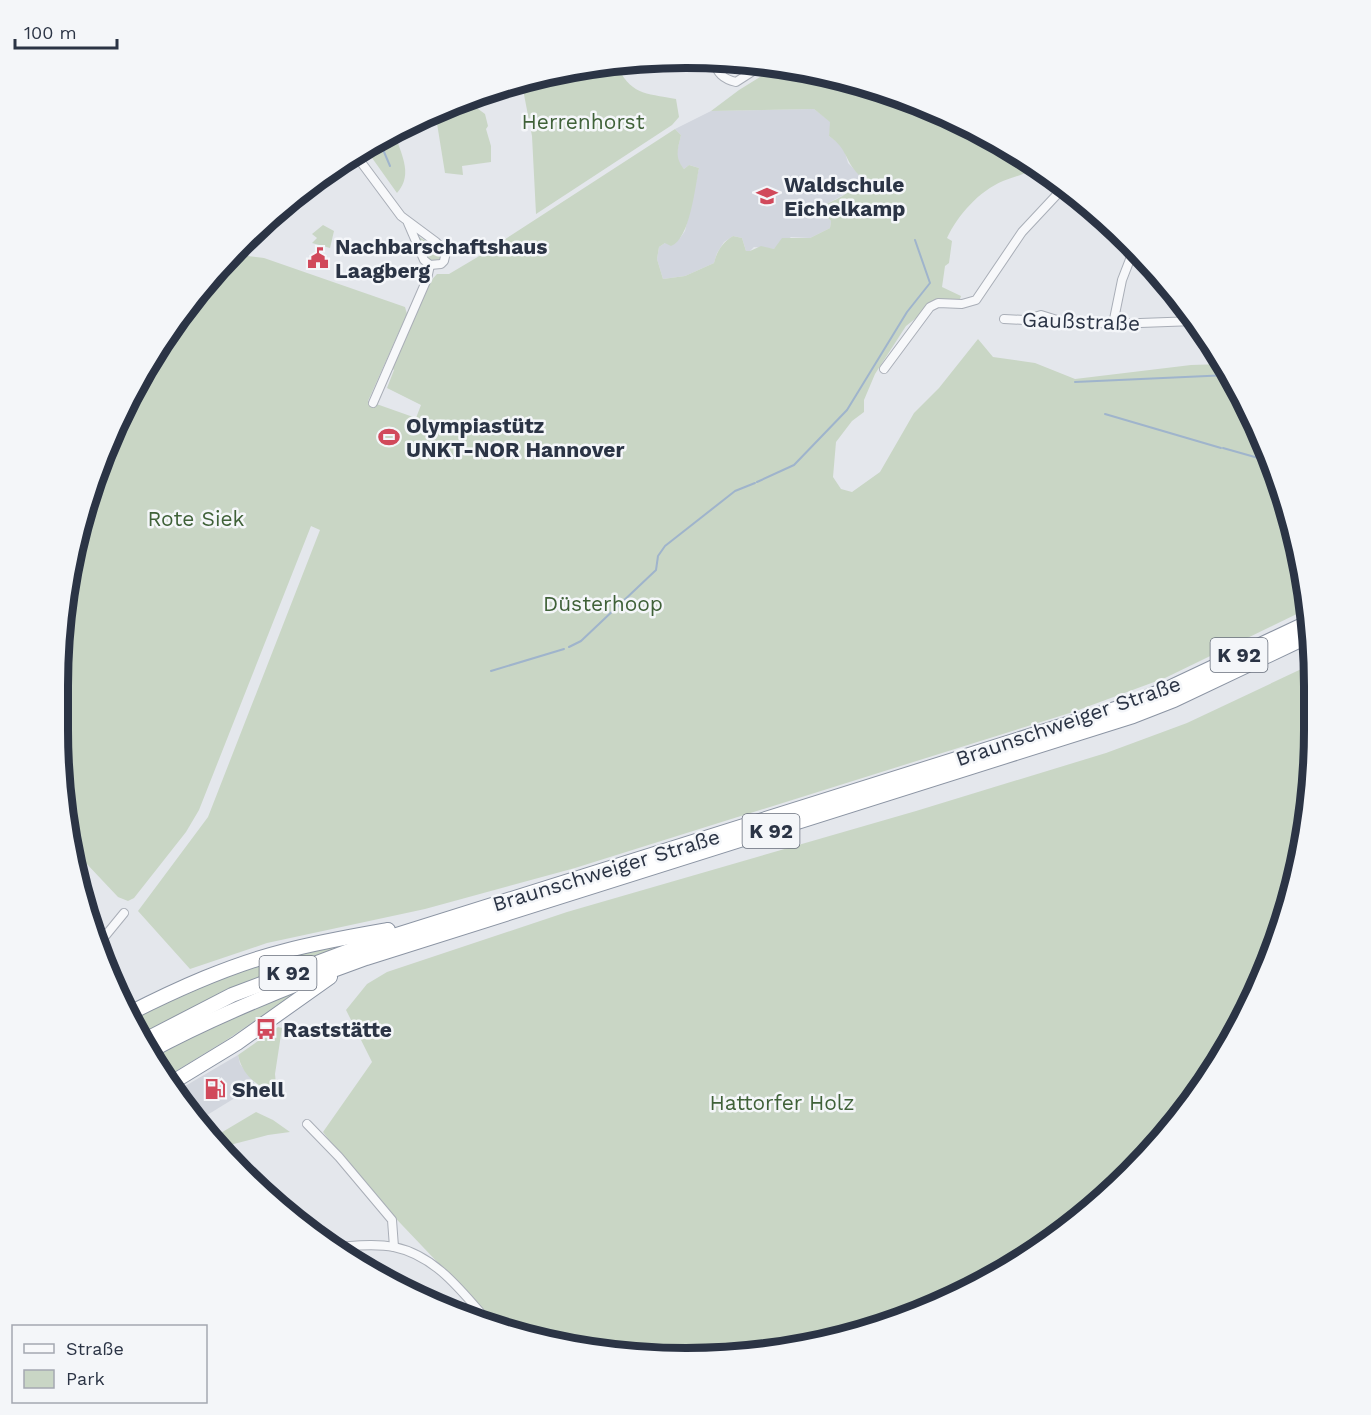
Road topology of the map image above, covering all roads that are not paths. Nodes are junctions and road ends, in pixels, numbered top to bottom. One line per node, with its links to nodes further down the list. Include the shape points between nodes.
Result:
1 (716, 69): 2 (street, via 721,76 736,82)
2 (752, 72)
3 (360, 161): 5 (street)
4 (1059, 193): 11 (street, via 1022,232 976,300 930,307)
5 (408, 223): 7 (street); 7 (street, via 446,252 441,264)
6 (1131, 258): 10 (street)
7 (430, 265): 12 (street)
8 (1004, 319): 10 (street, Gaußstraße, via 1025,320 1041,315)
9 (1185, 321): 10 (street, Gaußstraße)
10 (1113, 324)
11 (884, 369)
12 (373, 403)
13 (1300, 626): 16 (highway, Braunschweiger Straße / K 92, via 1128,705)
14 (1301, 640): 18 (highway, Braunschweiger Straße / K 92, via 1133,716)
15 (124, 913): 17 (street)
16 (440, 921): 19 (highway, via 284,951 192,983); 20 (highway, Braunschweiger Straße / K 92, via 232,995)
17 (104, 938)
18 (366, 958): 21 (highway, Braunschweiger Straße / K 92, via 237,1008); 22 (highway, via 322,981 237,1043)
19 (135, 1011)
20 (150, 1038)
21 (156, 1048)
22 (177, 1080)
23 (307, 1124): 25 (street, via 392,1220)
24 (348, 1247): 25 (street)
25 (394, 1247): 26 (street, via 431,1262)
26 (479, 1312)

